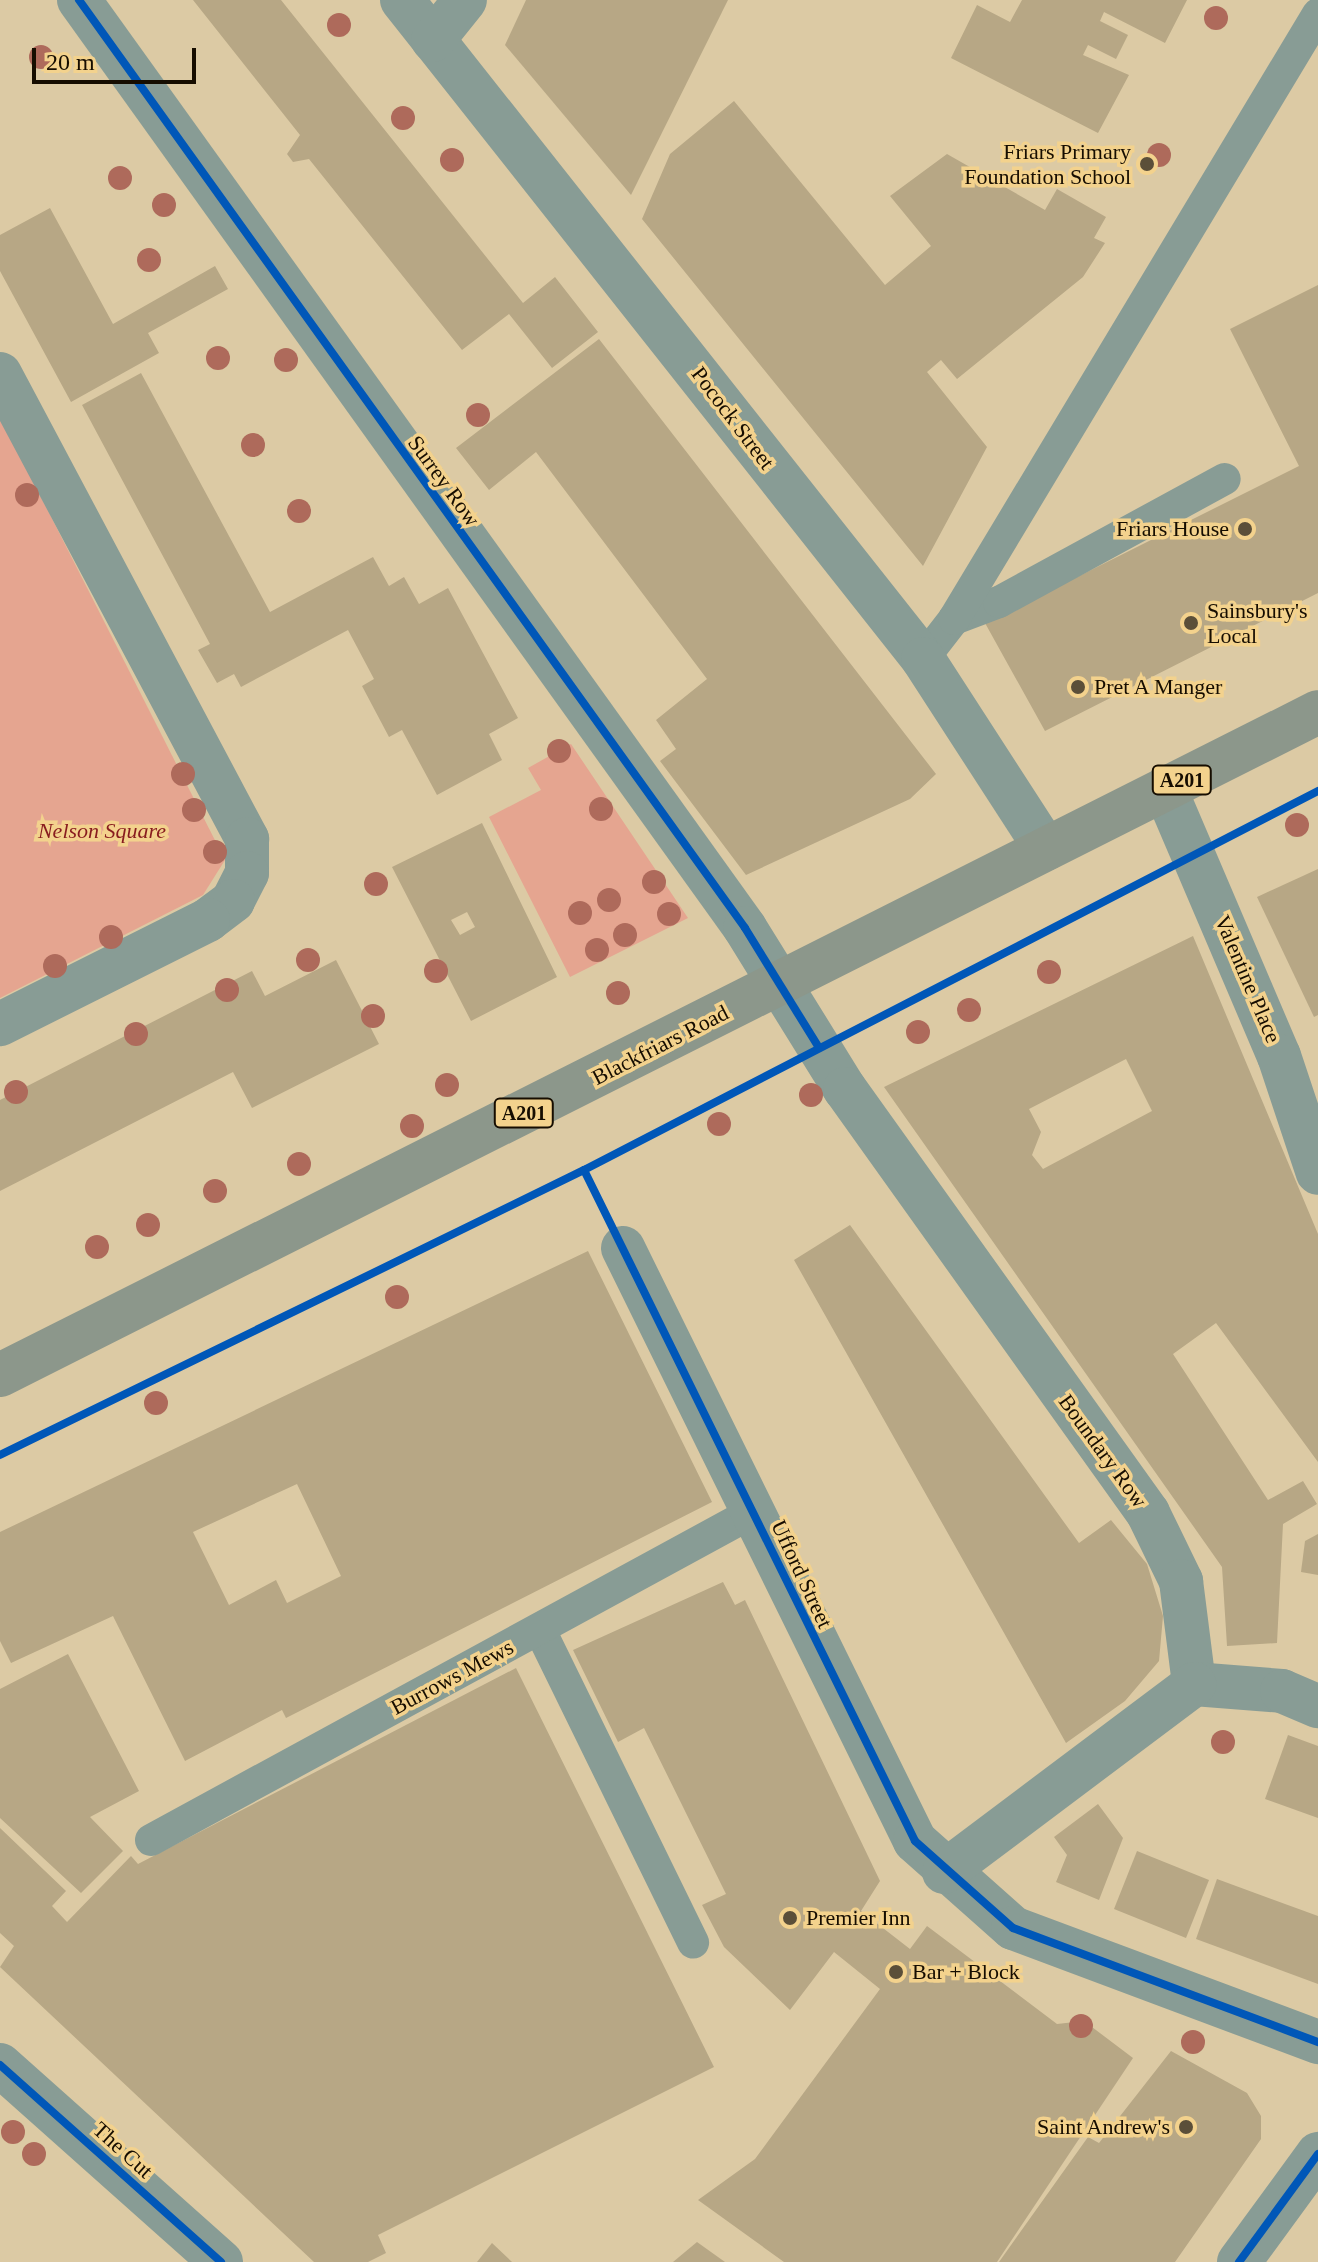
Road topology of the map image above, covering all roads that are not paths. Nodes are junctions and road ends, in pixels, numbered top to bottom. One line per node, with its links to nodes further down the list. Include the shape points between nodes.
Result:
1 (79, 0): 13 (street, Surrey Row)
2 (402, 0): 5 (street, Pocock Street)
3 (465, 0): 5 (street)
4 (1318, 14): 8 (lane)
5 (433, 40): 9 (street, Pocock Street)
6 (0, 374): 14 (street, via 247,839 247,873 233,901 208,920)
7 (1225, 479): 8 (lane, via 999,602)
8 (954, 619): 9 (lane)
9 (923, 659): 12 (street, Pocock Street)
10 (1318, 712): 11 (main road, Blackfriars Road / A201)
11 (1165, 789): 12 (main road, Blackfriars Road / A201); 15 (street, Valentine Place, via 1279,1056)
12 (1046, 849): 13 (main road, Blackfriars Road / A201)
13 (780, 983): 17 (main road, Blackfriars Road / A201); 20 (street, Boundary Row, via 845,1089 1167,1544 1181,1581)
14 (0, 1024)
15 (1318, 1173)
16 (623, 1248): 18 (street, Ufford Street)
17 (0, 1375)
18 (753, 1512): 19 (lane, Burrows Mews); 23 (street, Ufford Street, via 893,1806)
19 (540, 1630): 22 (lane, Burrows Mews); 24 (lane)
20 (1194, 1684): 21 (street, via 1282,1691); 23 (street)
21 (1318, 1706)
22 (151, 1840)
23 (944, 1872): 25 (street, Ufford Street, via 1013,1928)
24 (693, 1943)
25 (1318, 2042)
26 (0, 2065): 28 (street, The Cut)
27 (1318, 2154): 29 (street)
28 (221, 2262)
29 (1239, 2262)

